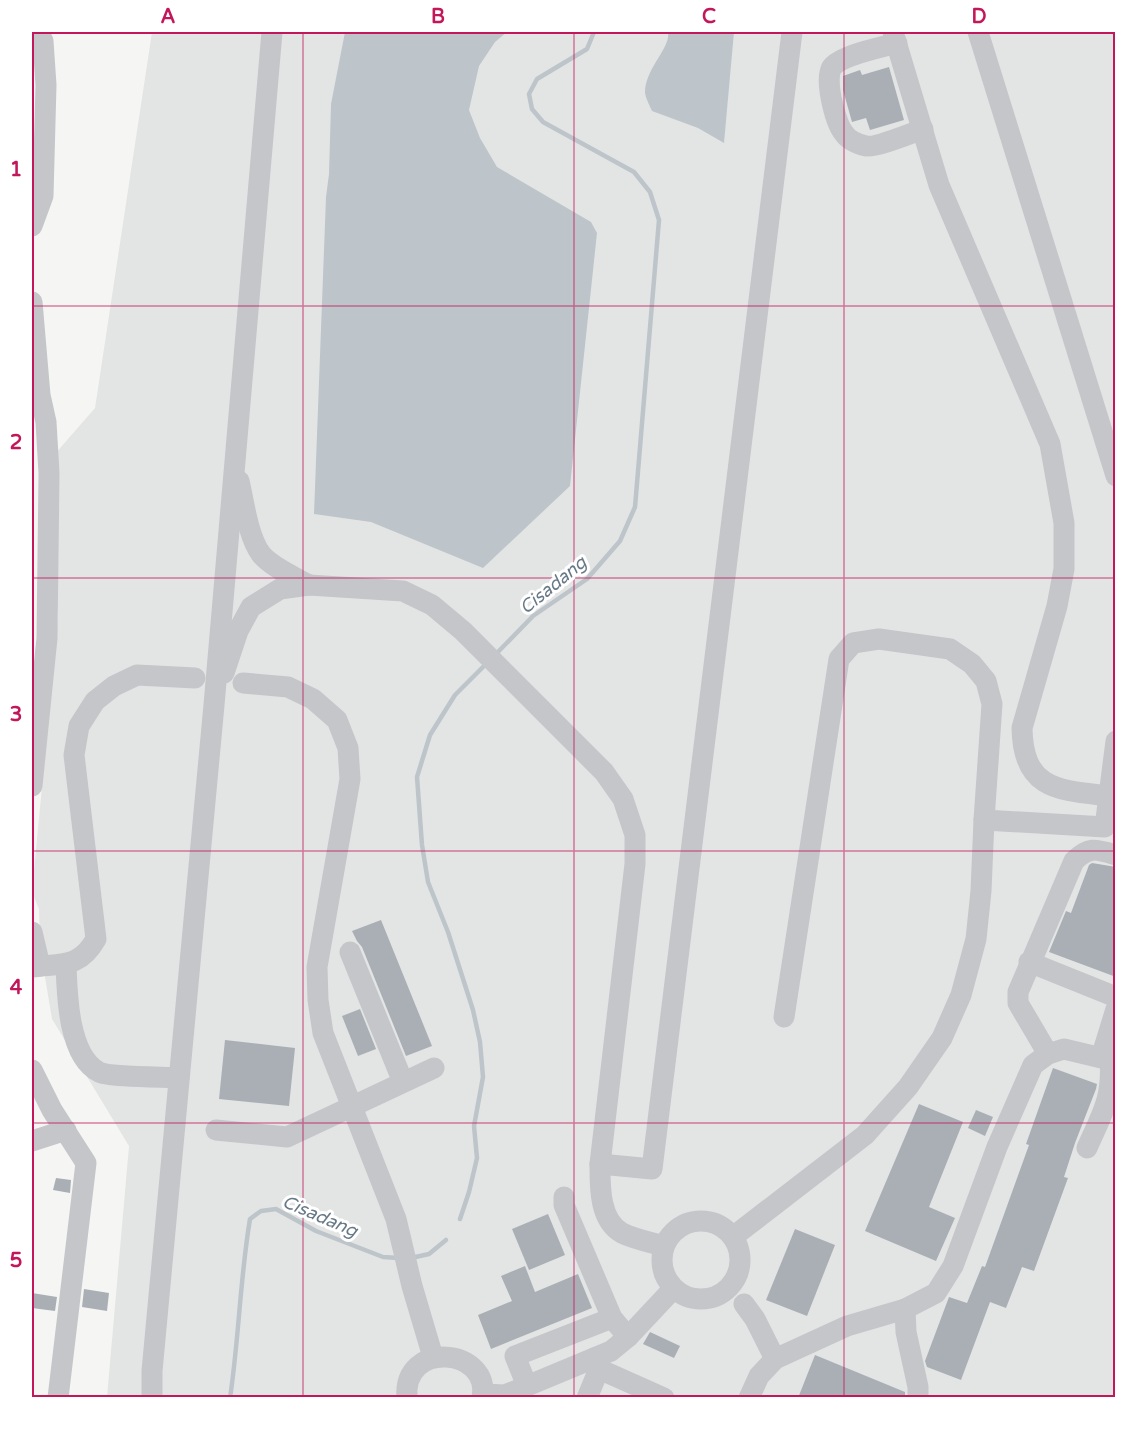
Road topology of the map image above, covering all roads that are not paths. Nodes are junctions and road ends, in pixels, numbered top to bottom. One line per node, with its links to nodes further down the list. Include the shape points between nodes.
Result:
1 (273, 32): 10 (street)
2 (792, 32): 40 (street, via 652,1169)
3 (978, 32): 11 (street)
4 (32, 33): 6 (street, via 43,41)
5 (895, 37): 7 (street); 7 (street, via 840,60 830,69 828,78 835,113 842,132 853,142 868,147)
6 (39, 95): 8 (street, via 43,196)
7 (923, 129): 18 (street, via 939,185 1050,444 1058,480 1064,523 1064,569 1022,728 1022,746 1044,783 1066,791)
8 (32, 225)
9 (32, 302): 17 (street, via 49,473 47,638)
10 (234, 459): 12 (street, via 251,532 261,555); 15 (street)
11 (1116, 476)
12 (309, 585): 15 (street, via 280,589 251,607 238,631); 40 (street, via 403,591 432,604 510,676 604,772 623,799 635,835 635,864)
13 (195, 678): 24 (street, via 137,675 94,701 79,726 74,755 96,939 88,953)
14 (243, 683): 35 (street, via 288,687 313,699 337,720 348,748 350,779 317,967 323,1033)
15 (214, 705): 33 (street)
16 (1116, 741): 18 (street)
17 (32, 786)
18 (1108, 796): 19 (street, via 1105,827)
19 (984, 820): 28 (street, via 992,704 986,681 972,664 950,649 879,639 853,643 838,659); 42 (street, via 976,939 961,995 942,1038 908,1087 865,1135)
20 (1116, 855): 23 (street, via 1095,849 1074,861)
21 (32, 932): 25 (street)
22 (350, 952): 34 (street)
23 (1029, 962): 26 (street); 29 (street, via 1018,1003)
24 (66, 964): 25 (street); 33 (street, via 68,1011 88,1063 100,1073)
25 (35, 966)
26 (1116, 997)
27 (1116, 1009): 30 (street, via 1104,1048)
28 (784, 1017)
29 (1048, 1054): 30 (street, via 1065,1049); 46 (street, via 1033,1065 997,1147 953,1266 936,1293)
30 (1110, 1060): 39 (street, via 1109,1098)
31 (434, 1068): 34 (street)
32 (32, 1070): 36 (street)
33 (179, 1078): 56 (street)
34 (403, 1082): 35 (street)
35 (353, 1105): 37 (street, via 287,1137); 49 (street, via 396,1220)
36 (66, 1130): 38 (street); 55 (street, via 86,1163 86,1177)
37 (216, 1130)
38 (32, 1141)
39 (1087, 1148)
40 (600, 1164): 43 (street, via 599,1195 608,1217 621,1233)
41 (564, 1197): 47 (street)
42 (734, 1236): 43 (street, via 716,1222 694,1220 675,1229); 44 (street, via 741,1254 739,1273 728,1289 710,1299 691,1298)
43 (663, 1246): 44 (street, via 662,1269)
44 (673, 1289): 48 (street)
45 (744, 1304): 50 (street)
46 (905, 1309): 50 (street, via 847,1326); 61 (street)
47 (612, 1318): 48 (street); 52 (street, via 515,1356)
48 (628, 1337): 51 (street)
49 (433, 1357): 53 (street, via 451,1356 467,1362 479,1376); 57 (street, via 415,1368 406,1387)
50 (776, 1359): 60 (street, via 759,1376)
51 (596, 1364): 52 (street); 58 (street); 59 (street)
52 (527, 1386): 54 (street)
53 (482, 1396): 54 (street)
54 (505, 1396)
55 (58, 1398)
56 (152, 1398)
57 (407, 1398)
58 (587, 1398)
59 (664, 1398)
60 (749, 1398)
61 (918, 1398)

